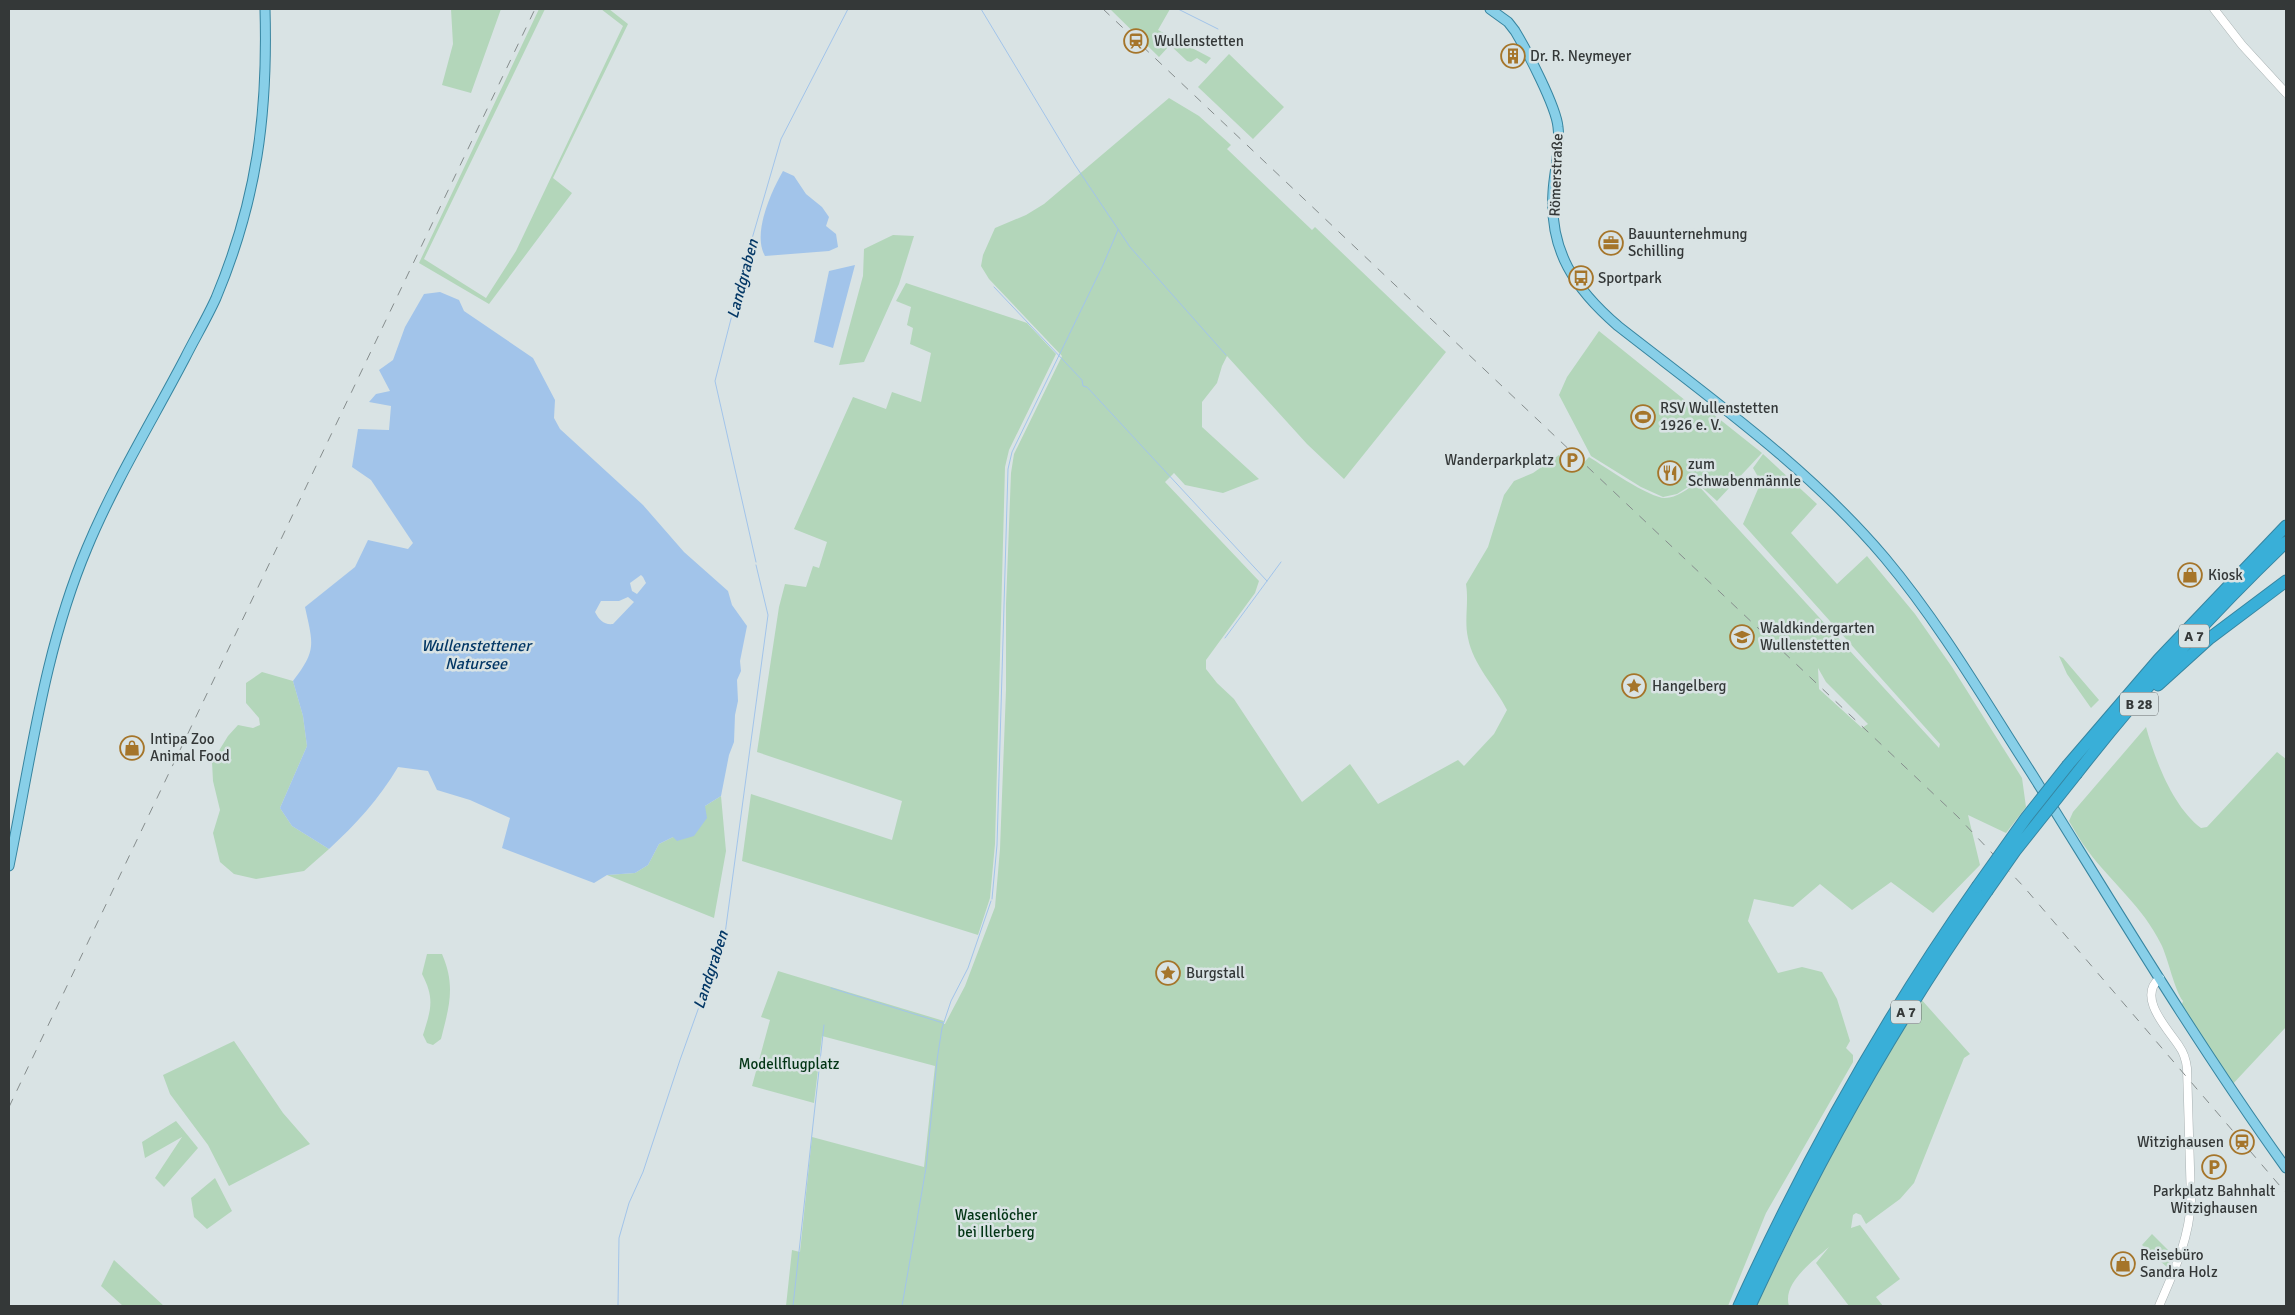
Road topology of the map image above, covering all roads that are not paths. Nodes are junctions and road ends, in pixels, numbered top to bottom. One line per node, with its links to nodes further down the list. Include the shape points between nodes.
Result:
1 (265, 9): 10 (main road, via 264,104 254,177 240,234 216,299 110,496 63,612 36,719)
2 (1490, 9): 11 (main road, Römerstraße, via 1515,31 1556,116 1559,137 1553,216 1558,242 1577,285 1599,310 1723,408 1826,496 1883,556 1965,669)
3 (2214, 9): 4 (street)
4 (2286, 93)
5 (2286, 526): 9 (highway, A 7, via 2159,659)
6 (2286, 542): 8 (highway, A 7, via 2212,615)
7 (2286, 581): 8 (highway, B 28, via 2192,654)
8 (2107, 735): 9 (highway, A 7)
9 (2072, 769): 12 (highway, A 7, bridge, via 2015,851 1982,889)
10 (9, 866)
11 (2160, 978): 13 (main road, Römerstraße); 16 (street, via 2152,988 2151,1002 2186,1058 2191,1201 2185,1244)
12 (1820, 1152): 14 (highway, A 7, via 1764,1251); 15 (highway, A 7)
13 (2286, 1168)
14 (1739, 1306)
15 (1750, 1306)
16 (2159, 1306)

